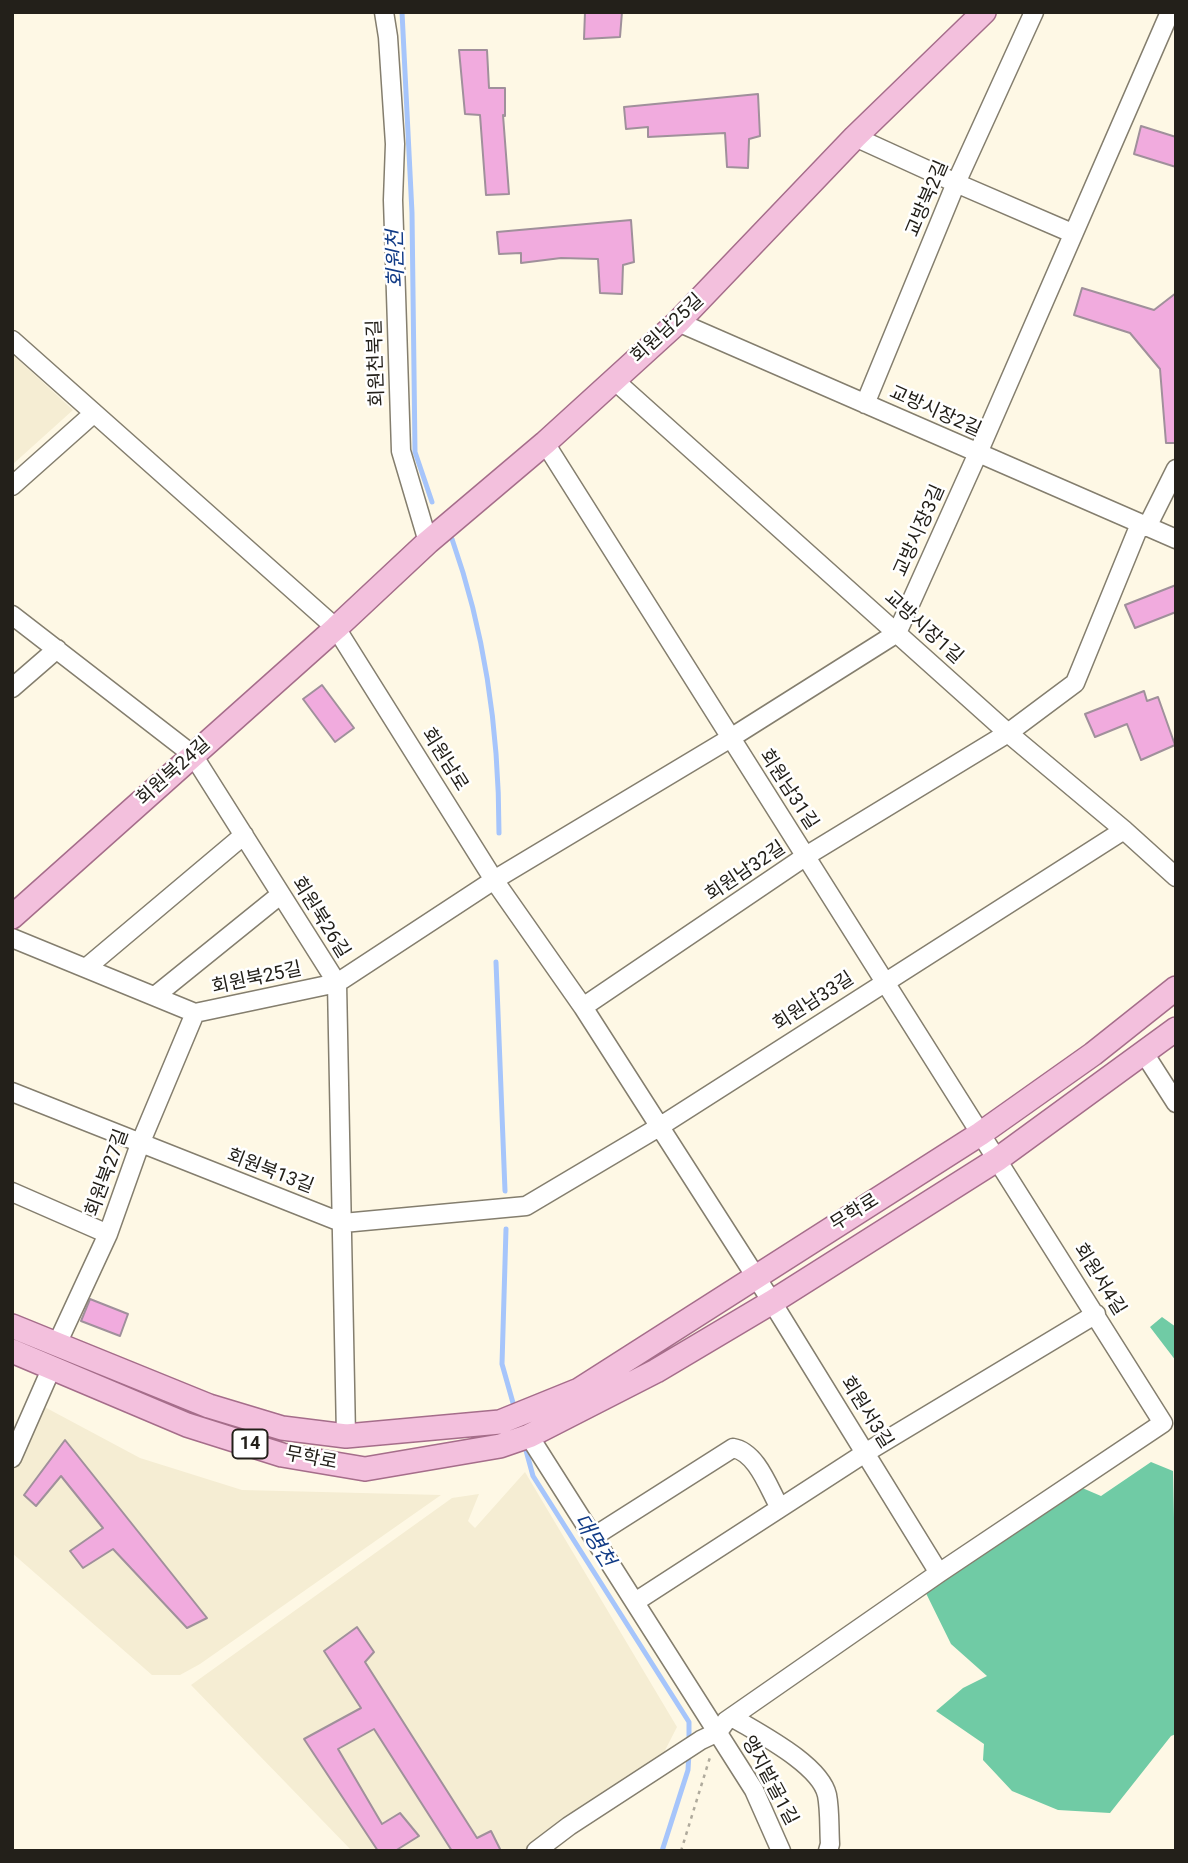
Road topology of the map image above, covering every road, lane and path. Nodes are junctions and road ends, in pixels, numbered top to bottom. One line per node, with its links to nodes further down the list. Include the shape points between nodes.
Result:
1 (384, 12): 19 (street, 회원천북길, via 395,144 401,451)
2 (984, 12): 5 (main road, 회원남25길)
3 (1034, 12): 6 (street, 교방북2길)
4 (1170, 12): 7 (street, 교방시장3길)
5 (855, 136): 6 (street); 8 (main road, 회원남25길)
6 (956, 183): 7 (street); 11 (street, 교방북2길)
7 (1072, 233): 14 (street, 교방시장3길)
8 (678, 322): 10 (main road, 회원남25길); 11 (street, 교방시장2길)
9 (12, 340): 12 (street, 회원남로)
10 (613, 379): 13 (main road, 회원남25길); 22 (street, 교방시장1길)
11 (865, 404): 14 (street, 교방시장2길)
12 (93, 414): 16 (street); 21 (street, 회원남로)
13 (545, 443): 19 (main road, 회원남25길); 26 (street, 회원남31길)
14 (978, 453): 17 (street, 교방시장2길); 22 (street, 교방시장3길)
15 (1176, 469): 17 (street, 회원남32길)
16 (12, 486)
17 (1144, 525): 18 (street, 교방시장2길); 25 (street, 회원남32길, via 1075,683)
18 (1176, 539)
19 (428, 542): 21 (main road, 회원남25길)
20 (12, 615): 23 (street, 회원북26길)
21 (336, 628): 27 (main road, 회원북24길); 32 (street, 회원남로)
22 (897, 633): 25 (street, 교방시장1길); 26 (street)
23 (57, 649): 24 (street); 27 (street, 회원북26길)
24 (12, 688)
25 (1008, 733): 28 (street, 교방시장1길); 30 (street, 회원남32길)
26 (729, 739): 30 (street, 회원남31길); 32 (street)
27 (193, 755): 29 (street, 회원북26길); 34 (main road, 회원북24길)
28 (1124, 830): 31 (street, 교방시장1길); 37 (street, 회원남33길)
29 (243, 835): 33 (street, 회원북26길); 36 (street)
30 (806, 856): 37 (street, 회원남31길); 41 (street, 회원남32길)
31 (1176, 877)
32 (494, 880): 38 (street, 회원북25길); 41 (street, 회원남로)
33 (280, 895): 38 (street, 회원북26길); 40 (street)
34 (12, 917)
35 (12, 938): 36 (street, 회원북25길)
36 (86, 968): 40 (street, 회원북25길)
37 (885, 981): 47 (street, 회원남33길); 48 (street, 회원남31길)
38 (337, 983): 42 (street, 회원북25길); 53 (street, 회원북26길)
39 (1176, 988): 48 (main road, 무학로)
40 (155, 996): 42 (street, 회원북25길)
41 (583, 1007): 47 (street, 회원남로)
42 (195, 1013): 49 (street, 회원북27길)
43 (1176, 1029): 44 (main road, 무학로)
44 (1144, 1053): 46 (street); 50 (main road, 무학로)
45 (12, 1092): 49 (street, 회원북13길)
46 (1176, 1103)
47 (659, 1127): 52 (street, 회원남33길); 55 (street, 회원남로)
48 (980, 1134): 50 (street, 회원남31길); 55 (main road, 무학로)
49 (140, 1144): 53 (street, 회원북13길); 54 (street, 회원북27길)
50 (998, 1159): 56 (main road, 무학로); 57 (street, 회원서4길)
51 (12, 1192): 54 (street)
52 (526, 1206): 53 (street, 회원북13길)
53 (343, 1223): 62 (street, 회원북26길)
54 (108, 1234): 59 (street, 회원북27길)
55 (755, 1276): 56 (street, 회원서3길); 62 (main road, 무학로, via 579,1390 510,1418)
56 (772, 1302): 63 (main road, 무학로, via 656,1371); 64 (street, 회원서3길)
57 (1096, 1314): 64 (street); 68 (street, 회원서4길, via 1163,1423)
58 (12, 1326): 59 (main road, 무학로)
59 (57, 1344): 62 (main road, 무학로, via 209,1406 282,1428)
60 (12, 1351): 61 (main road, 무학로 / 14)
61 (52, 1367): 63 (main road, 무학로 / 14, via 187,1425 282,1455 365,1469 500,1446); 65 (street)
62 (346, 1436)
63 (529, 1436): 67 (street, 앵지밭골1길)
64 (866, 1453): 66 (street); 68 (street, 회원서3길)
65 (12, 1458)
66 (780, 1508): 67 (street, via 750,1456 733,1448); 69 (street)
67 (593, 1537): 69 (street, 앵지밭골1길)
68 (940, 1573): 70 (street)
69 (635, 1602): 71 (street, 앵지밭골1길)
70 (732, 1717): 71 (street); 75 (street, via 811,1770 827,1793)
71 (718, 1732): 72 (street); 73 (path); 74 (street, 앵지밭골1길, via 754,1790)
72 (536, 1851)
73 (681, 1851)
74 (780, 1851)
75 (828, 1851)

